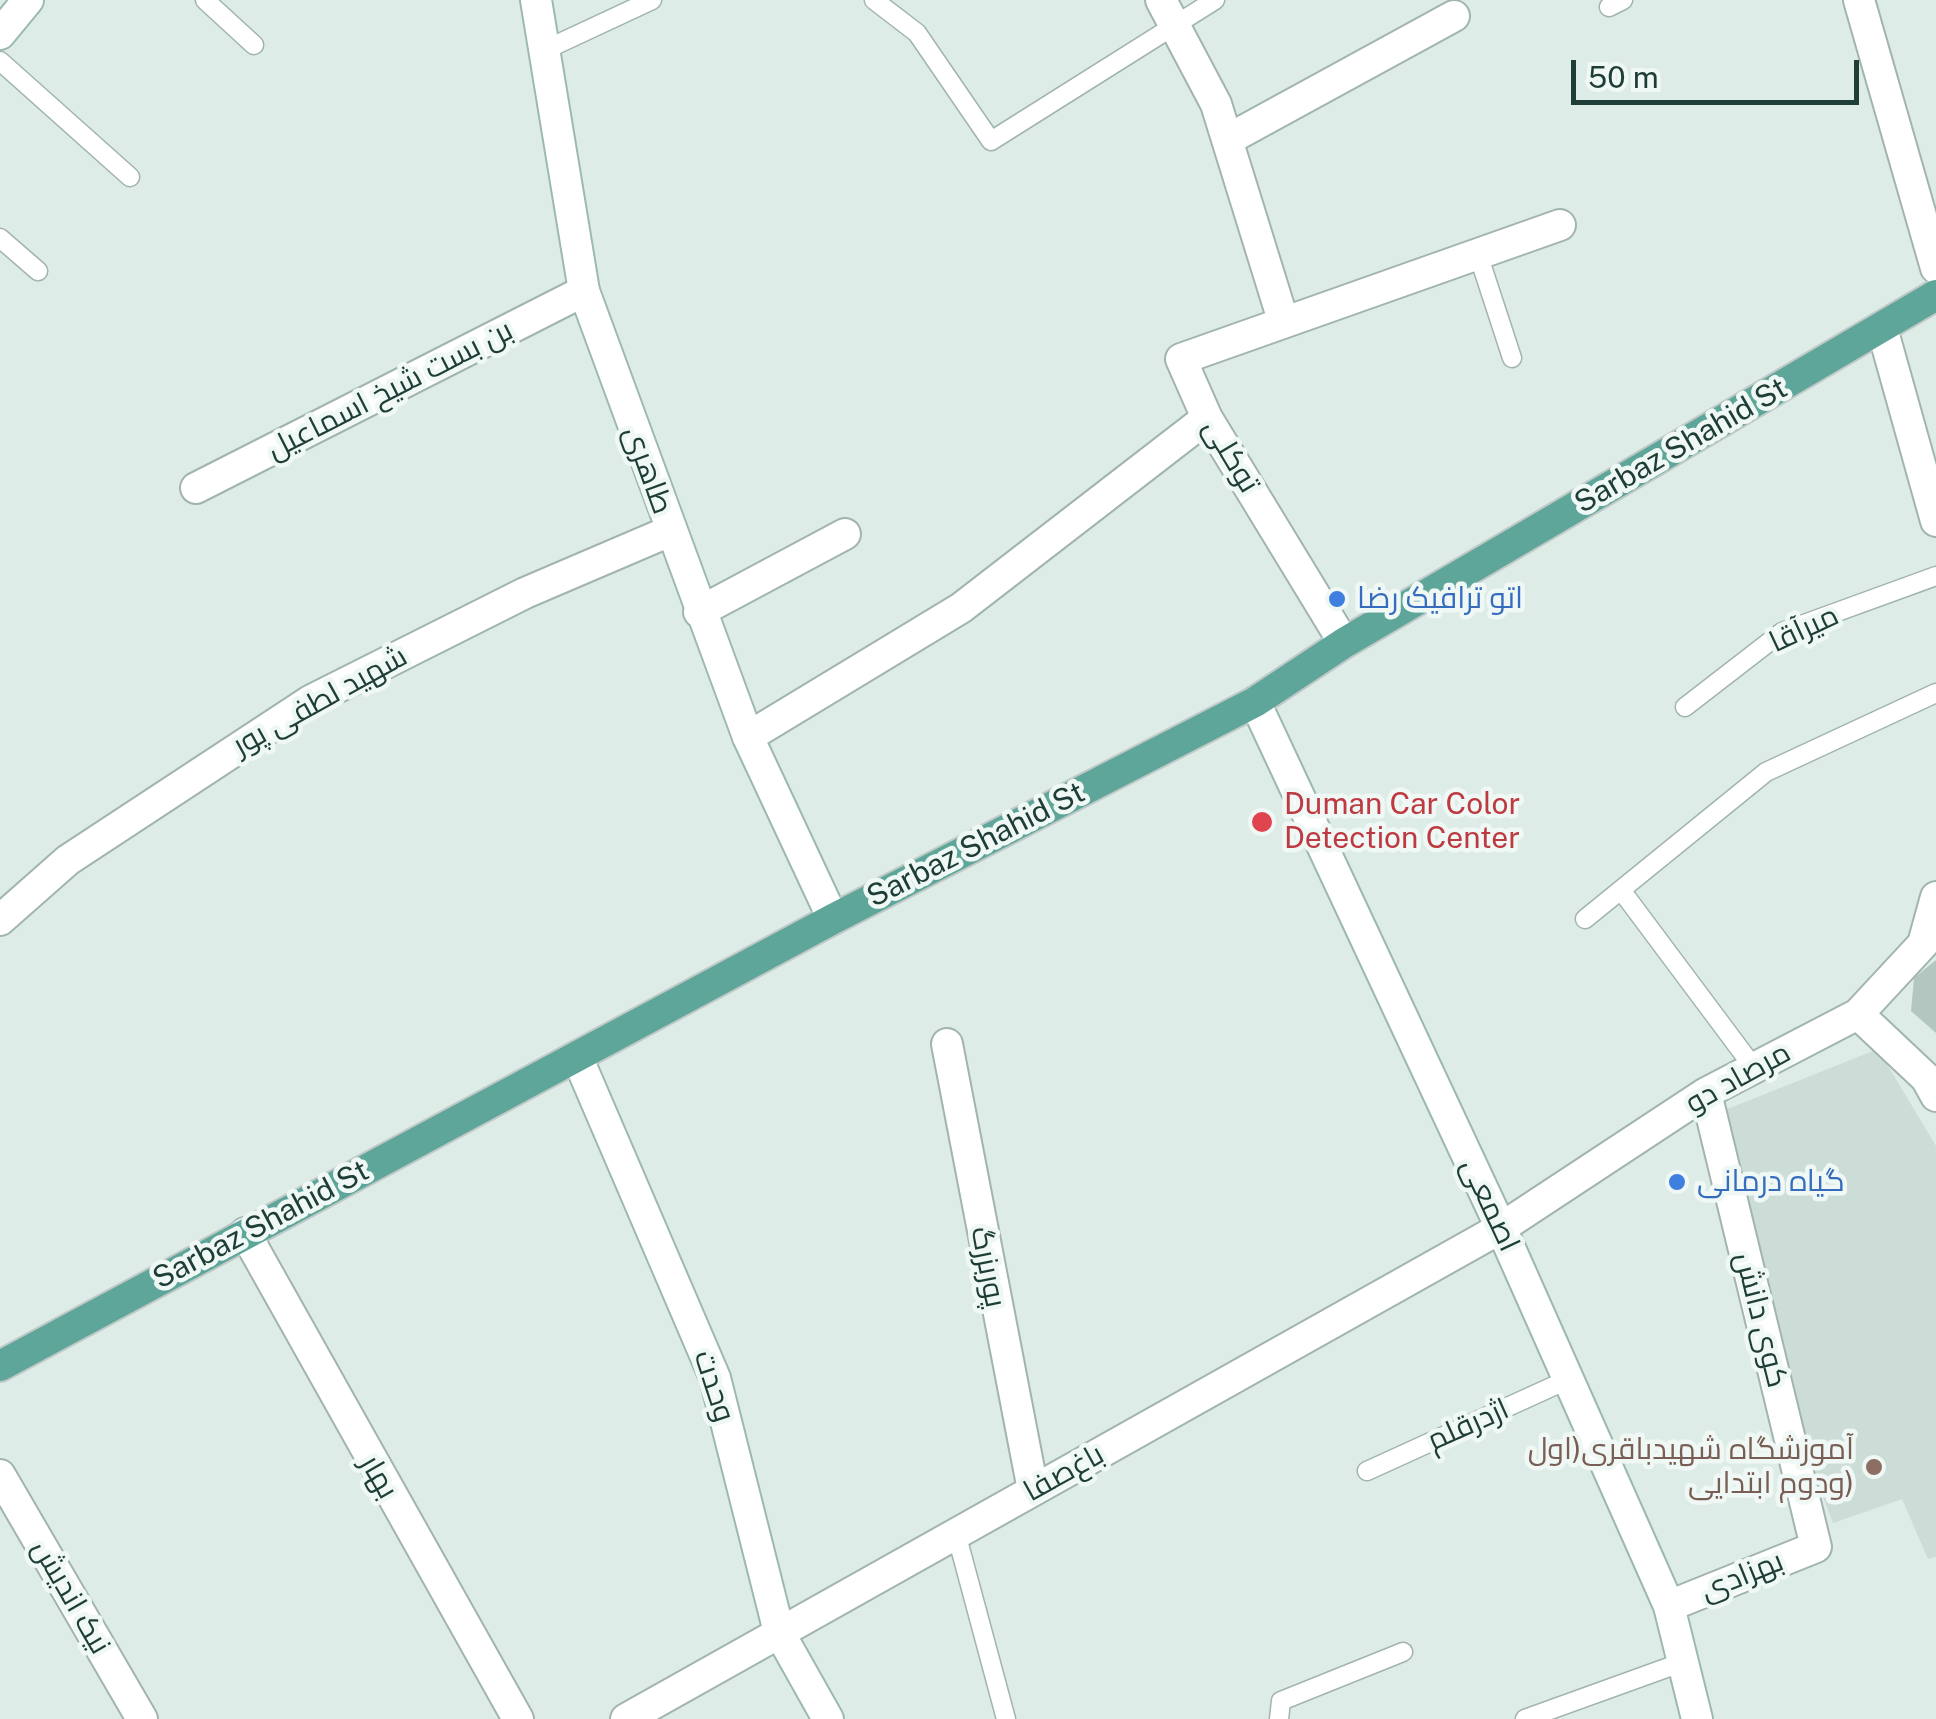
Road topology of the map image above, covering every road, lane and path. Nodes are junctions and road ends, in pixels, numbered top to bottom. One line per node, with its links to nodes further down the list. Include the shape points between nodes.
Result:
1 (28, 0): 10 (street)
2 (205, 0): 11 (lane)
3 (536, 0): 12 (street, طاهری)
4 (652, 0): 12 (lane)
5 (874, 0): 8 (lane, via 917,33 991,141)
6 (1215, 0): 8 (lane)
7 (1859, 0): 19 (street)
8 (1167, 12): 14 (street, via 1216,104)
9 (1454, 16): 14 (street)
10 (0, 34)
11 (254, 45)
12 (547, 49): 21 (street, طاهری)
13 (0, 61): 15 (lane)
14 (1227, 140): 23 (street)
15 (130, 176)
16 (1560, 225): 18 (street, توکلی)
17 (0, 238): 20 (lane)
18 (1478, 254): 23 (street, توکلی); 25 (lane)
19 (1936, 268)
20 (38, 271)
21 (584, 291): 27 (street, بن بست شیخ اسماعیل); 29 (street, طاهری)
22 (1936, 295): 24 (main road, Sarbaz Shahid St)
23 (1282, 320): 26 (street, توکلی, via 1180,359)
24 (1882, 328): 28 (street); 33 (main road, Sarbaz Shahid St)
25 (1512, 358)
26 (1207, 418): 33 (street, توکلی); 37 (street, via 961,608)
27 (196, 488)
28 (1936, 521)
29 (670, 531): 32 (street, طاهری); 41 (street, شهید لطفی پور, via 525,593 310,701 68,860)
30 (845, 534): 32 (street)
31 (1936, 576): 36 (lane, میرآقا, via 1782,632)
32 (699, 612): 37 (street, طاهری)
33 (1344, 643): 35 (main road, Sarbaz Shahid St)
34 (1936, 693): 38 (lane, via 1766,772)
35 (1254, 702): 40 (main road, Sarbaz Shahid St); 49 (street, اصمعی)
36 (1685, 707)
37 (748, 737): 40 (street, طاهری)
38 (1621, 890): 42 (lane); 46 (lane)
39 (1936, 896): 43 (street, مرصاد دو, via 1923,944)
40 (833, 919): 45 (main road, Sarbaz Shahid St)
41 (0, 920)
42 (1585, 920)
43 (1858, 1014): 46 (street, مرصاد دو); 48 (street, via 1926,1078)
44 (947, 1044): 55 (street, پوربزرگ)
45 (578, 1059): 50 (main road, Sarbaz Shahid St); 59 (street, وحدت, via 715,1378)
46 (1754, 1068): 47 (street, مرصاد دو)
47 (1706, 1093): 49 (street, مرصاد دو); 57 (street, کوی دانش)
48 (1936, 1096)
49 (1502, 1228): 52 (street, اصمعی); 55 (street, باغ‌صفا)
50 (245, 1233): 51 (main road, Sarbaz Shahid St); 63 (street, بهار)
51 (0, 1366)
52 (1569, 1379): 53 (lane, اژدرقلم); 58 (street, اصمعی)
53 (1367, 1471)
54 (0, 1474): 62 (street, نیک اندیش)
55 (1033, 1490): 56 (street, باغ‌صفا)
56 (956, 1533): 59 (street, باغ‌صفا); 66 (lane)
57 (1816, 1546): 58 (street, بهزادی)
58 (1669, 1606): 61 (street, اصمعی)
59 (779, 1632): 64 (street, باغ‌صفا); 65 (street, وحدت)
60 (1403, 1652): 67 (lane, via 1282,1700)
61 (1683, 1662): 68 (lane); 69 (street, اصمعی)
62 (142, 1719)
63 (518, 1719)
64 (626, 1719)
65 (828, 1719)
66 (1006, 1719)
67 (1279, 1719)
68 (1525, 1719)
69 (1697, 1719)

